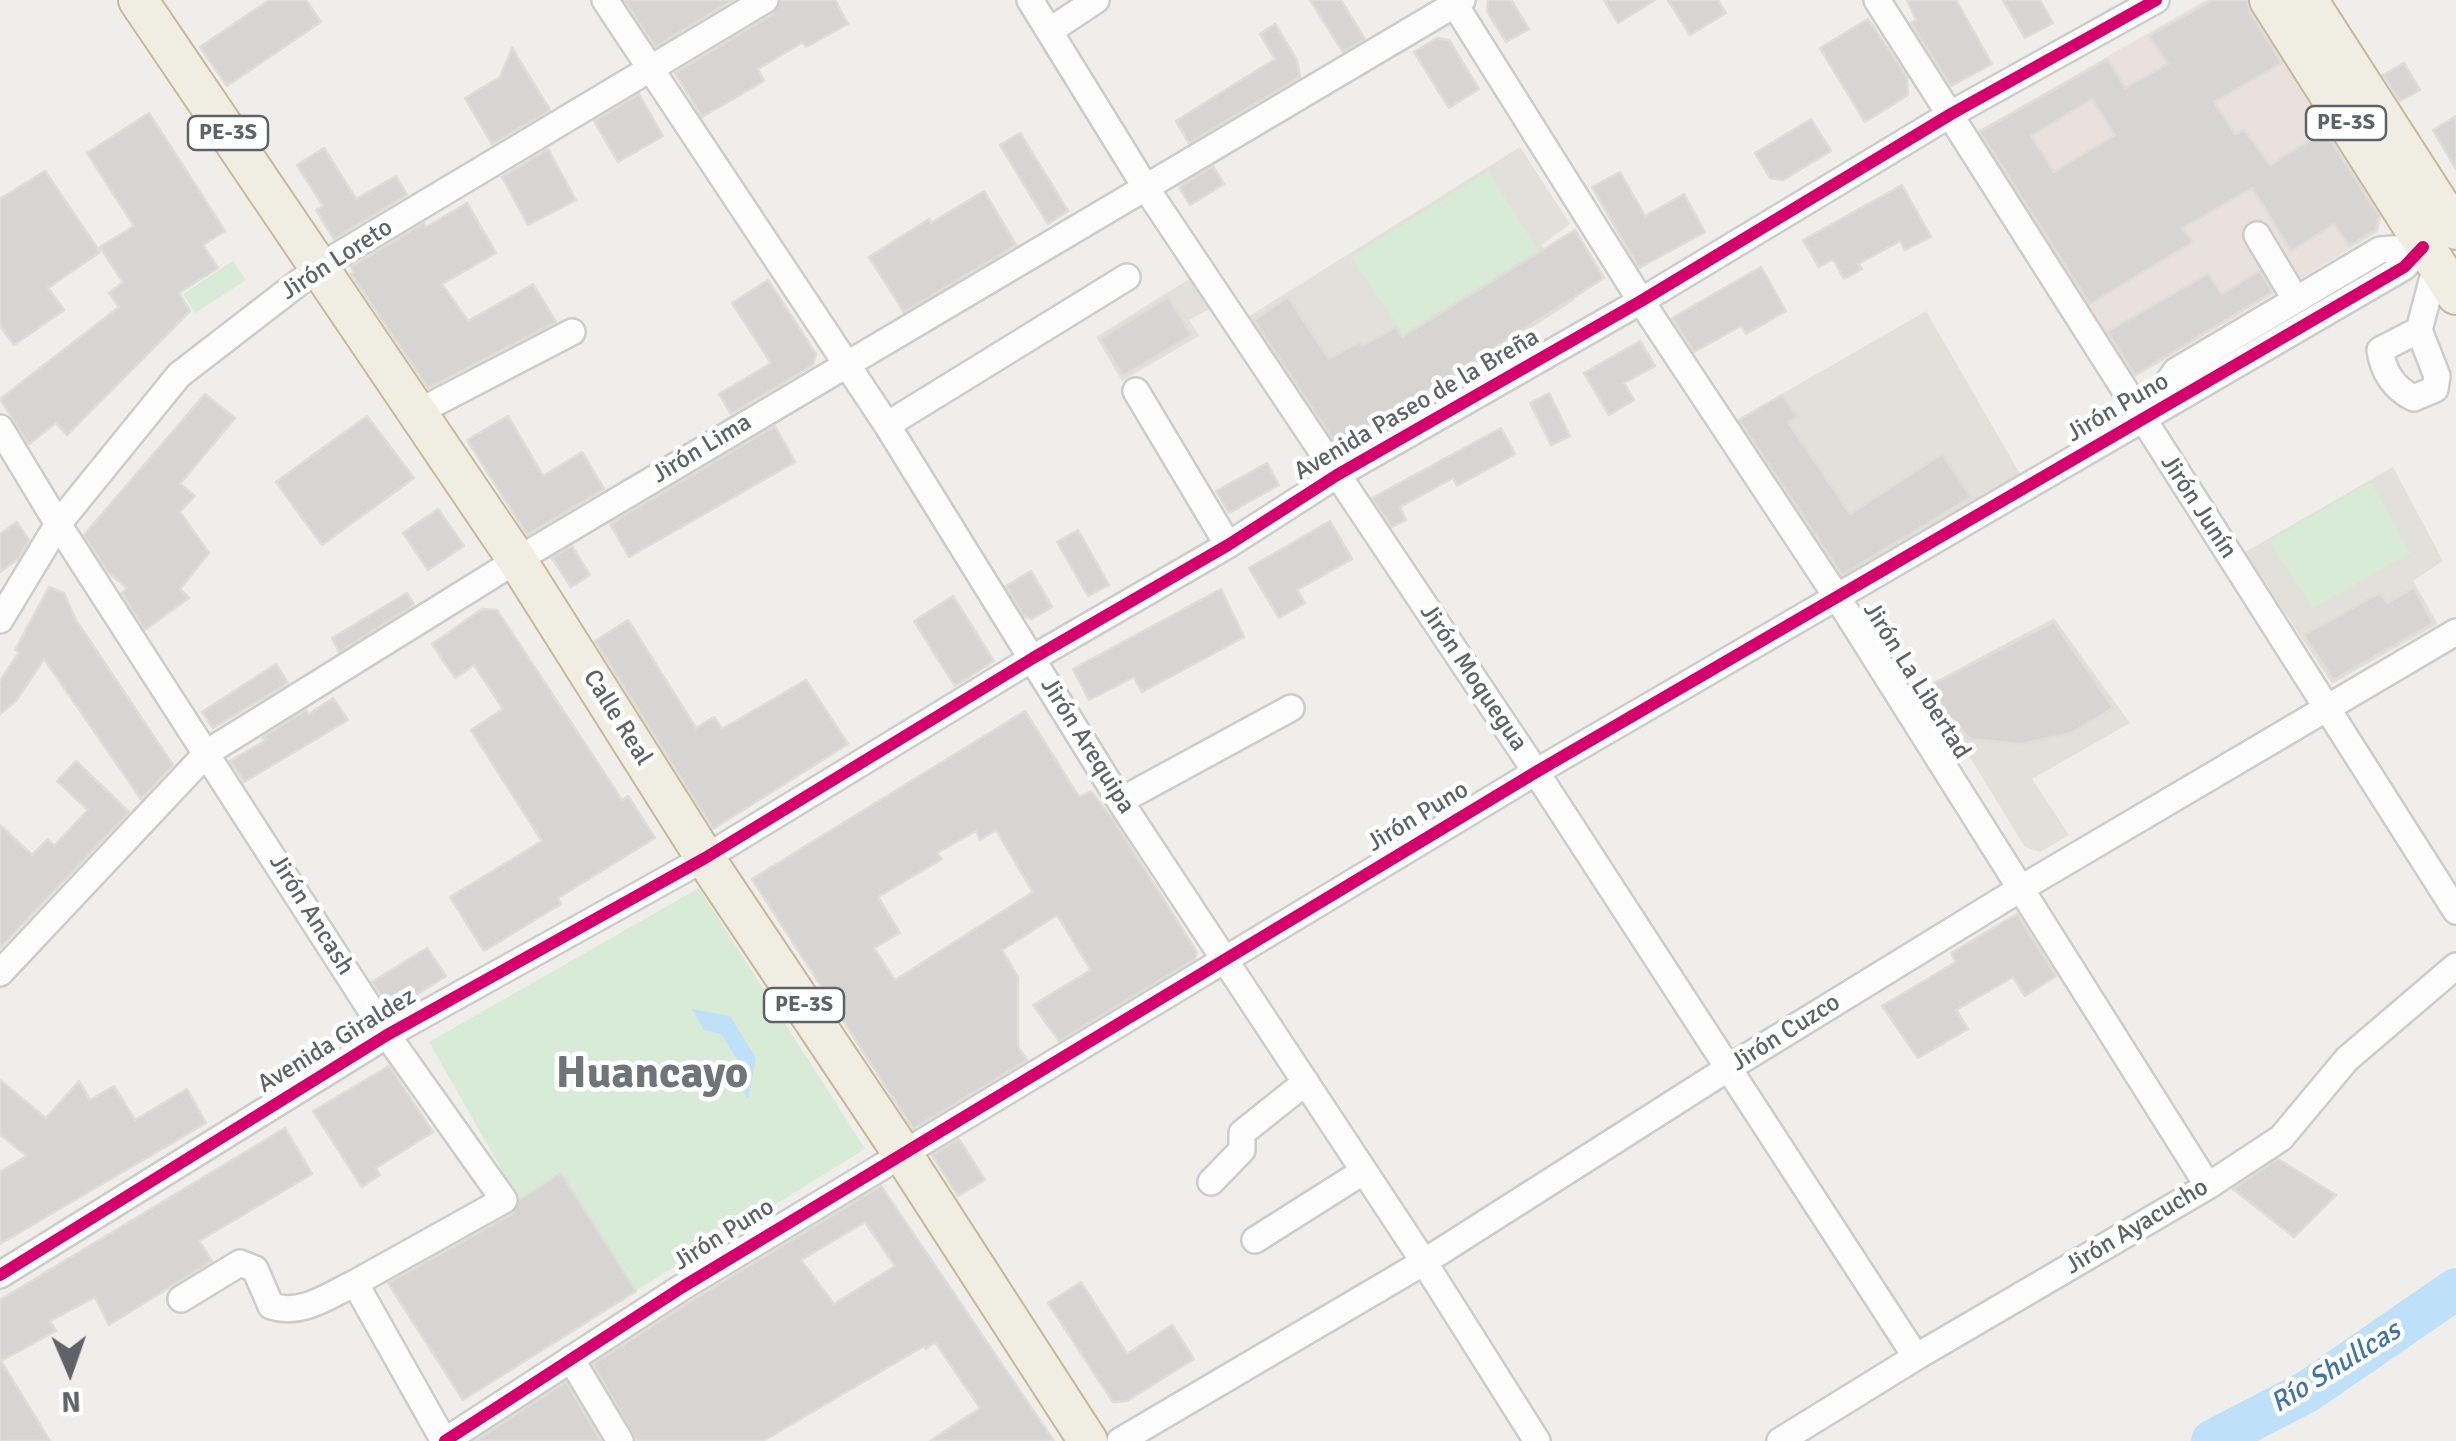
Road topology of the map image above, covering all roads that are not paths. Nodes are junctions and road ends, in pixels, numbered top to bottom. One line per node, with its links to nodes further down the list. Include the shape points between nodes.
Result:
1 (138, 0): 17 (highway, Calle Real / PE-3S)
2 (604, 0): 12 (street, Jirón Arequipa)
3 (765, 0): 12 (street, Jirón Loreto)
4 (1030, 0): 11 (street, Jirón Moquegua)
5 (1096, 0): 11 (street)
6 (1876, 0): 13 (street, Jirón Junín)
7 (2156, 0): 13 (street, Avenida Paseo de la Breña)
8 (2269, 0): 16 (highway, PE-3S)
9 (2308, 0): 16 (highway, PE-3S)
10 (1456, 1): 14 (street, Jirón Lima); 20 (street, Jirón La Libertad)
11 (1051, 30): 14 (street, Jirón Moquegua)
12 (650, 70): 17 (street, Jirón Loreto); 23 (street, Jirón Arequipa)
13 (1951, 114): 20 (street, Avenida Paseo de la Breña); 26 (street, Jirón Junín)
14 (1146, 188): 23 (street, Jirón Lima); 29 (street, Jirón Moquegua)
15 (2257, 235): 19 (street)
16 (2443, 260): 19 (street, Jirón Puno, via 2380,250); 21 (street); 26 (street, Jirón Puno, via 2404,267)
17 (319, 267): 25 (highway, Calle Real / PE-3S); 30 (street, Jirón Loreto, via 179,375)
18 (1127, 277): 27 (street)
19 (2296, 300): 26 (street, Jirón Puno, via 2176,372)
20 (1641, 302): 29 (street, Avenida Paseo de la Breña); 33 (street, Jirón La Libertad)
21 (2419, 330)
22 (572, 332): 25 (street)
23 (844, 365): 27 (street, Jirón Arequipa); 32 (street, Jirón Lima)
24 (1136, 391): 31 (street)
25 (418, 412): 32 (highway, Calle Real / PE-3S)
26 (2142, 419): 33 (street, Jirón Puno); 38 (street, Jirón Junín)
27 (887, 426): 36 (street, Jirón Arequipa)
28 (0, 428): 30 (street, Jirón Ancash)
29 (1337, 475): 31 (street, Avenida Paseo de la Breña); 40 (street, Jirón Moquegua)
30 (58, 524): 34 (street, Jirón Loreto); 39 (street, Jirón Ancash)
31 (1228, 544): 36 (street, Avenida Paseo de la Breña)
32 (517, 560): 39 (street, Jirón Lima); 42 (highway, Calle Real / PE-3S)
33 (1837, 597): 40 (street, Jirón Puno); 43 (street, Jirón La Libertad)
34 (0, 620)
35 (2456, 632): 38 (street, Jirón Cuzco)
36 (1034, 658): 41 (street, Jirón Arequipa); 42 (street, Avenida Paseo de la Breña)
37 (1291, 708): 41 (street)
38 (2327, 708): 43 (street, Jirón Cuzco); 44 (street, Jirón Junín)
39 (208, 752): 47 (street, Jirón Lima); 48 (street, Jirón Ancash)
40 (1536, 772): 45 (street, Jirón Puno); 49 (street, Jirón Moquegua)
41 (1120, 801): 45 (street, Jirón Arequipa)
42 (705, 858): 48 (street, Avenida Giraldez); 51 (highway, Calle Real / PE-3S)
43 (2020, 889): 49 (street, Jirón Cuzco); 54 (street, Jirón La Libertad)
44 (2456, 911)
45 (1226, 961): 50 (street, Jirón Arequipa); 51 (street, Jirón Puno)
46 (2456, 966): 54 (street, Jirón Ayacucho, via 2347,1059 2281,1138)
47 (0, 973)
48 (387, 1035): 57 (street, Avenida Giraldez); 58 (street, Jirón Ancash, via 504,1200)
49 (1726, 1069): 56 (street, Jirón Cuzco); 60 (street, Jirón Moquegua)
50 (1306, 1082): 52 (street, Jirón Arequipa); 53 (street, via 1242,1132 1242,1150)
51 (902, 1152): 61 (street, Jirón Puno); 64 (highway, Calle Real / PE-3S)
52 (1364, 1171): 55 (street); 56 (street, Jirón Arequipa)
53 (1212, 1182)
54 (2208, 1186): 60 (street, Jirón Ayacucho)
55 (1255, 1240)
56 (1424, 1262): 65 (street, Jirón Cuzco); 66 (street, Jirón Arequipa)
57 (0, 1275)
58 (355, 1283): 59 (street, via 285,1311 272,1306 255,1269 240,1263); 62 (street)
59 (181, 1299)
60 (1916, 1357): 67 (street, Jirón Ayacucho)
61 (571, 1359): 62 (street, Jirón Puno); 63 (street)
62 (445, 1441)
63 (620, 1441)
64 (1088, 1441)
65 (1120, 1441)
66 (1537, 1441)
67 (1780, 1441)

